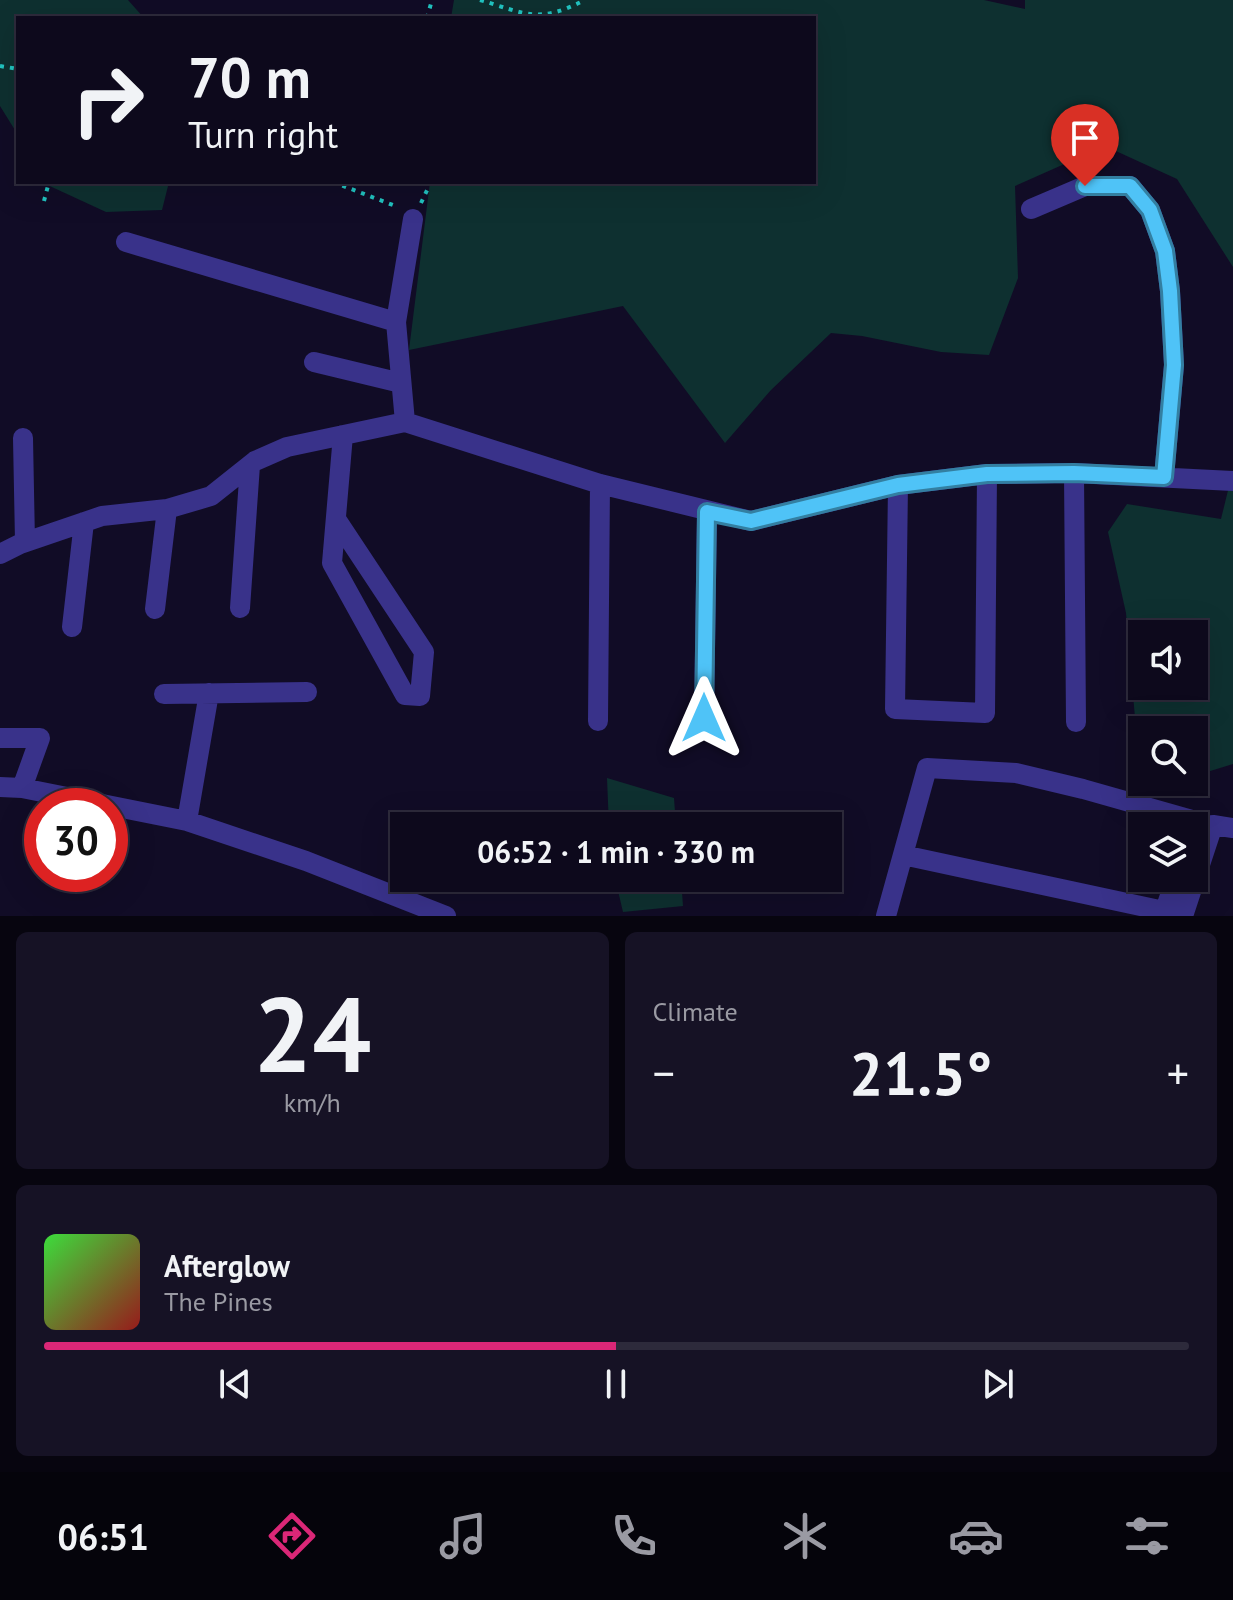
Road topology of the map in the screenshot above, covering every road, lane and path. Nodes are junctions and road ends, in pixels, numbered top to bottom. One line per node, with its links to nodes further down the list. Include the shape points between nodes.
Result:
1 (480, 0): 2 (path, via 548,16)
2 (585, 0)
3 (48, 184): 5 (path)
4 (339, 184): 7 (path, via 395,204)
5 (44, 201)
6 (1031, 209): 18 (street, via 1085,186 1130,186 1150,210 1165,251 1174,365)
7 (413, 219): 9 (street)
8 (126, 242): 9 (street)
9 (396, 322): 11 (street)
10 (314, 362): 11 (street)
11 (401, 383): 12 (street)
12 (405, 422): 13 (street); 20 (street)
13 (343, 435): 15 (street, via 287,447); 24 (street)
14 (23, 438): 26 (street)
15 (250, 465): 22 (street, via 211,496); 28 (street)
16 (1074, 473): 17 (street); 18 (street); 36 (street)
17 (987, 474): 21 (street); 21 (street, via 985,713 895,709)
18 (1164, 477): 19 (street)
19 (1233, 481)
20 (600, 484): 23 (street); 35 (street)
21 (898, 485): 23 (street, via 751,521)
22 (167, 509): 25 (street); 29 (street)
23 (707, 512): 34 (street)
24 (336, 519): 24 (street, via 332,563 412,695 424,652)
25 (84, 522): 26 (street); 30 (street)
26 (25, 542): 27 (street)
27 (0, 554)
28 (240, 608)
29 (155, 609)
30 (72, 627)
31 (307, 692): 32 (street)
32 (209, 693): 33 (street); 41 (street)
33 (164, 694)
34 (704, 718)
35 (598, 721)
36 (1076, 722)
37 (0, 738): 39 (street, via 40,738)
38 (0, 787): 39 (street)
39 (22, 788): 41 (street)
40 (1164, 812): 43 (street, via 1016,773 927,768)
41 (187, 821): 46 (street)
42 (1233, 828): 45 (street, via 1213,825)
43 (903, 855): 45 (street); 47 (street)
44 (1174, 892): 45 (street)
45 (1170, 914)
46 (446, 916)
47 (886, 916)

